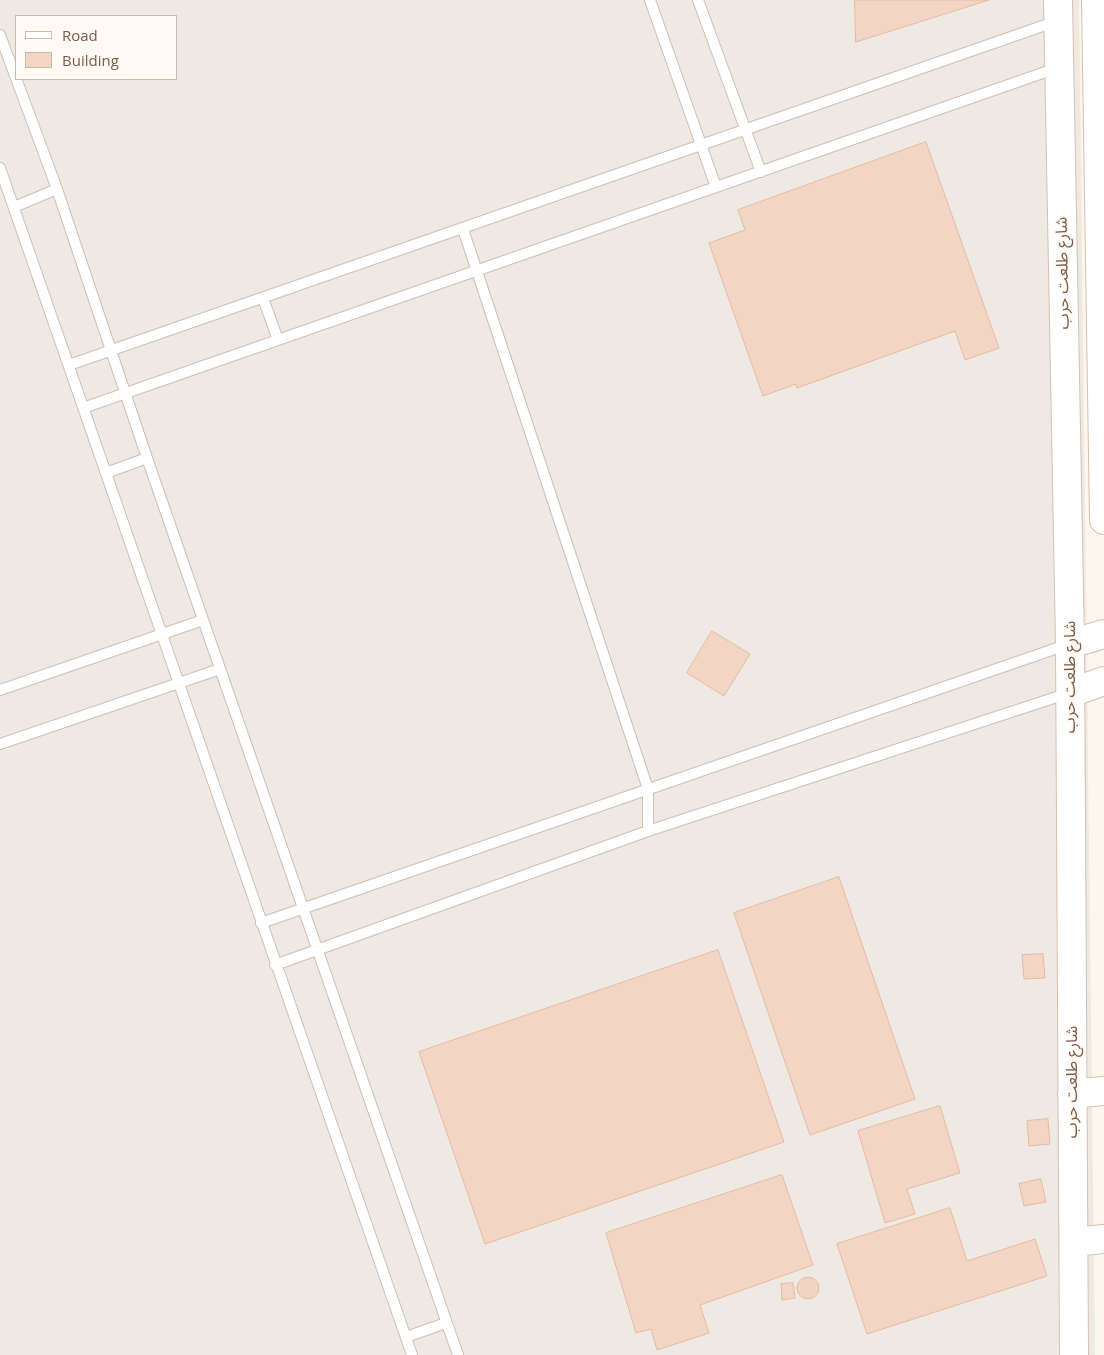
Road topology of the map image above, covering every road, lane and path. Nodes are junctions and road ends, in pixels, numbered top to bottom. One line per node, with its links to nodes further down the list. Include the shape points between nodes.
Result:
1 (650, 0): 11 (lane)
2 (698, 0): 10 (lane)
3 (1096, 5): 4 (main road); 6 (main road)
4 (1058, 11): 7 (main road, شارع طلعت حرب); 10 (lane)
5 (0, 35): 8 (lane)
6 (1097, 55): 7 (main road); 27 (main road)
7 (1059, 68): 13 (lane); 31 (main road, شارع طلعت حرب)
8 (15, 76)
9 (17, 80): 15 (lane)
10 (746, 131): 11 (lane); 13 (lane)
11 (702, 146): 14 (lane); 17 (lane)
12 (0, 168): 16 (lane)
13 (761, 172): 14 (lane)
14 (716, 187): 18 (lane)
15 (57, 190): 16 (lane); 21 (lane)
16 (14, 207): 22 (lane)
17 (463, 229): 18 (lane); 19 (lane)
18 (477, 270): 20 (lane); 38 (lane)
19 (263, 298): 20 (lane); 21 (lane)
20 (278, 340): 23 (lane)
21 (110, 351): 22 (lane); 23 (lane)
22 (69, 365): 24 (lane)
23 (125, 394): 24 (lane); 25 (lane)
24 (83, 408): 26 (lane)
25 (147, 458): 26 (lane); 28 (lane)
26 (106, 473): 29 (lane)
27 (1104, 520)
28 (203, 620): 29 (lane); 32 (lane)
29 (161, 634): 34 (lane); 35 (lane)
30 (1104, 634): 31 (main road)
31 (1070, 644): 36 (main road, شارع طلعت حرب); 38 (lane)
32 (220, 669): 34 (lane); 40 (lane)
33 (1104, 682): 36 (main road)
34 (178, 684): 37 (lane); 41 (lane)
35 (0, 690)
36 (1070, 692): 39 (lane); 45 (main road, شارع طلعت حرب)
37 (0, 744)
38 (648, 789): 39 (lane); 40 (lane)
39 (648, 831): 42 (lane)
40 (303, 909): 41 (lane); 42 (lane)
41 (261, 923): 43 (lane)
42 (317, 950): 43 (lane); 48 (lane)
43 (275, 964): 49 (lane)
44 (1104, 1091): 45 (main road)
45 (1072, 1094): 47 (main road, شارع طلعت حرب)
46 (1104, 1239): 47 (main road)
47 (1074, 1242): 52 (main road, شارع طلعت حرب)
48 (446, 1323): 49 (lane); 51 (lane)
49 (406, 1337): 50 (lane)
50 (412, 1355)
51 (458, 1355)
52 (1074, 1355)

